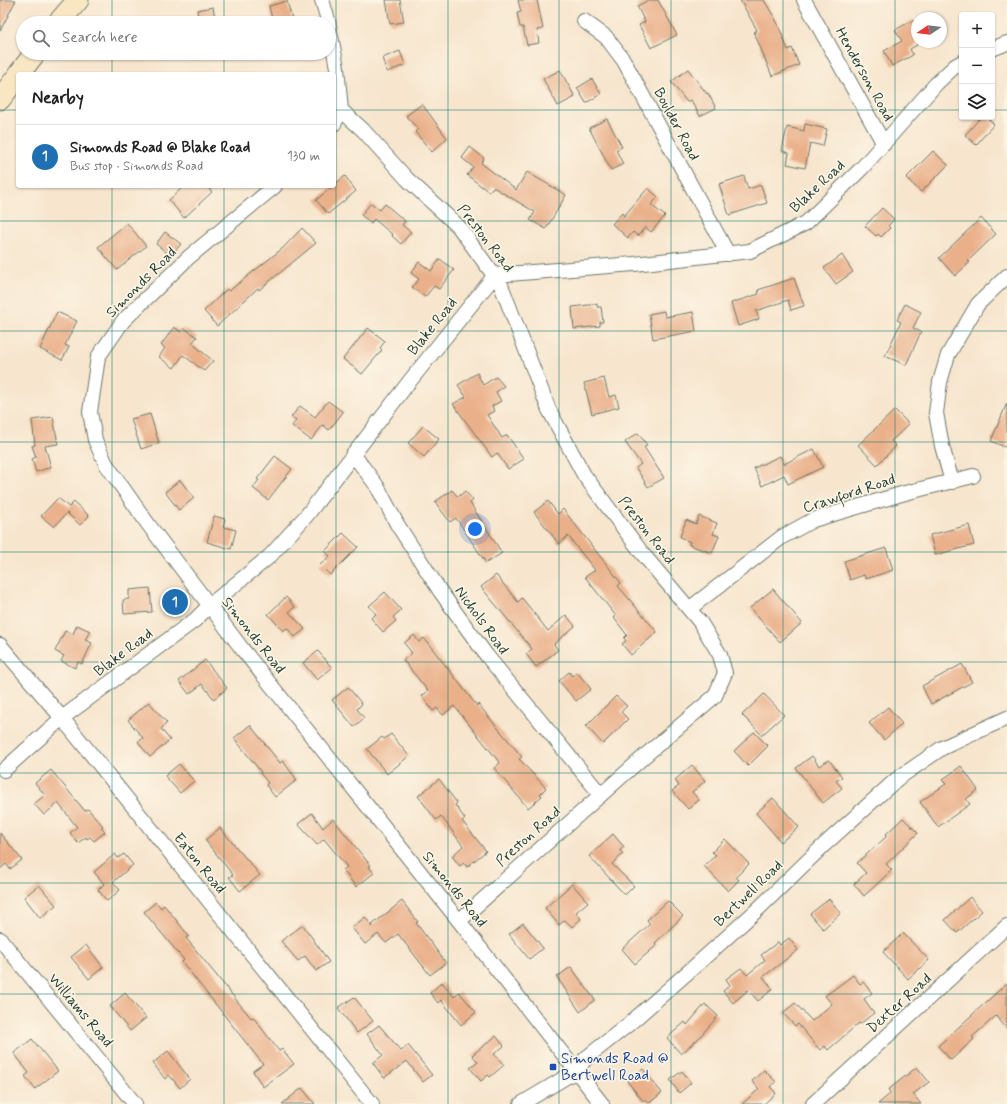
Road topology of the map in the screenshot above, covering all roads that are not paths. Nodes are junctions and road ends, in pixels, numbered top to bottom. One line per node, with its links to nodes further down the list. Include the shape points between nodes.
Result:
1 (322, 0): 5 (street)
2 (804, 0): 17 (street, Henderson Road)
3 (75, 1): 4 (main road)
4 (63, 16)
5 (327, 16)
6 (584, 21): 19 (street, Boulder Road, via 606,37 624,61)
7 (1007, 43): 8 (street)
8 (994, 48)
9 (336, 58): 15 (street)
10 (30, 60): 12 (main road)
11 (959, 64): 17 (street, Blake Road, via 936,84)
12 (21, 72)
13 (16, 79): 14 (main road)
14 (0, 99)
15 (341, 110): 16 (street); 20 (street, Preston Road, via 363,130 407,179 458,226)
16 (336, 120)
17 (884, 144): 19 (street, Blake Road, via 806,223 750,251)
18 (273, 188): 25 (street, Simonds Road, via 190,257 123,321 98,357 90,412 95,440 106,464)
19 (728, 254): 20 (street, Blake Road)
20 (495, 275): 22 (street, Blake Road); 26 (street, Preston Road, via 548,410 584,475 642,553)
21 (1007, 276): 24 (street, via 978,304 948,355 940,382 936,413)
22 (353, 454): 25 (street, Blake Road, via 307,515 270,556); 31 (street, Nichols Road, via 377,486 440,591 482,650)
23 (973, 476): 24 (street, Crawford Road)
24 (952, 482): 26 (street, Crawford Road, via 813,520 782,536)
25 (210, 606): 28 (street, Blake Road, via 195,620); 32 (street, Simonds Road)
26 (689, 609): 31 (street, Preston Road, via 720,655 725,673 715,696)
27 (0, 645): 28 (street, Eaton Road)
28 (62, 718): 30 (street, Blake Road); 37 (street, Eaton Road)
29 (1007, 718): 35 (street, Bertwell Road, via 942,748 897,779 695,966 586,1058)
30 (4, 770)
31 (601, 795): 32 (street, Preston Road)
32 (459, 921): 35 (street, Simonds Road)
33 (1007, 926): 40 (street, Dexter Road)
34 (0, 939): 36 (street, Williams Road)
35 (576, 1071): 38 (street, Bertwell Road); 39 (street, Simonds Road)
36 (135, 1104)
37 (372, 1104)
38 (521, 1104)
39 (602, 1104)
40 (813, 1104)

